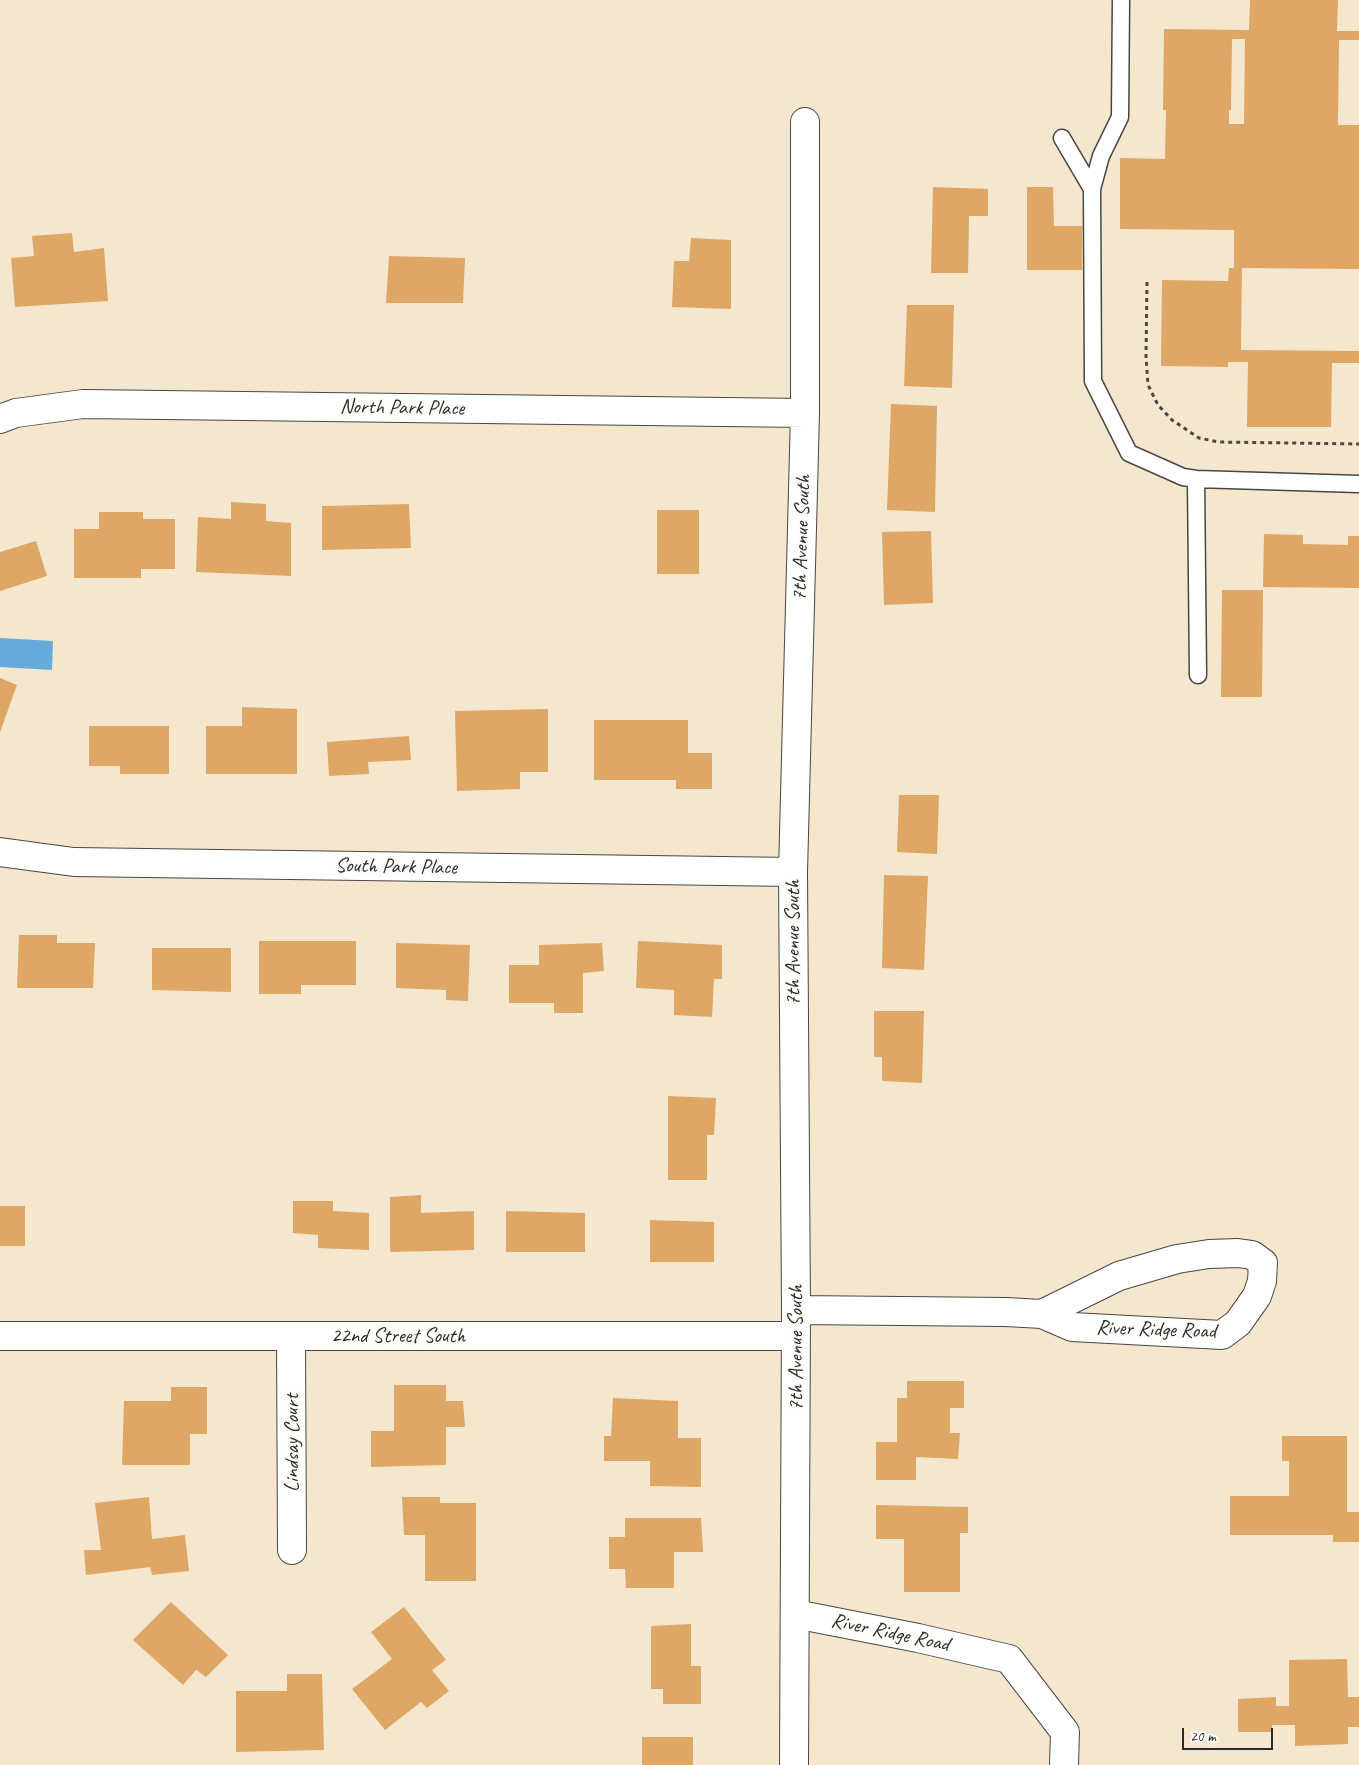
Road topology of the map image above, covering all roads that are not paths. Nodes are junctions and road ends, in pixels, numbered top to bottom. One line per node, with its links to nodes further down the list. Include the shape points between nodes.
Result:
1 (1121, 0): 4 (lane, via 1120,117 1101,156)
2 (805, 122): 5 (street, 7th Avenue South)
3 (1062, 138): 4 (lane)
4 (1092, 189): 7 (lane, via 1093,381 1129,453 1183,477)
5 (805, 413): 6 (street, North Park Place, via 83,404 16,413); 11 (street, 7th Avenue South)
6 (0, 419)
7 (1196, 479): 8 (lane); 9 (lane)
8 (1359, 484)
9 (1198, 676)
10 (0, 852): 11 (street, South Park Place, via 101,863)
11 (793, 872): 12 (street, 7th Avenue South)
12 (796, 1310): 13 (street, River Ridge Road); 16 (street, 7th Avenue South)
13 (1042, 1314): 13 (street, River Ridge Road, via 1072,1327 1222,1335 1238,1323 1257,1296 1263,1263 1252,1255 1238,1254 1177,1259 1119,1276)
14 (0, 1336): 15 (street, 22nd Street South)
15 (291, 1336): 16 (street, 22nd Street South); 17 (street, Lindsay Court)
16 (796, 1336): 18 (street, 7th Avenue South)
17 (292, 1550)
18 (795, 1614): 19 (street, 7th Avenue South); 20 (street, River Ridge Road, via 1009,1659 1065,1732)
19 (794, 1765)
20 (1064, 1765)

